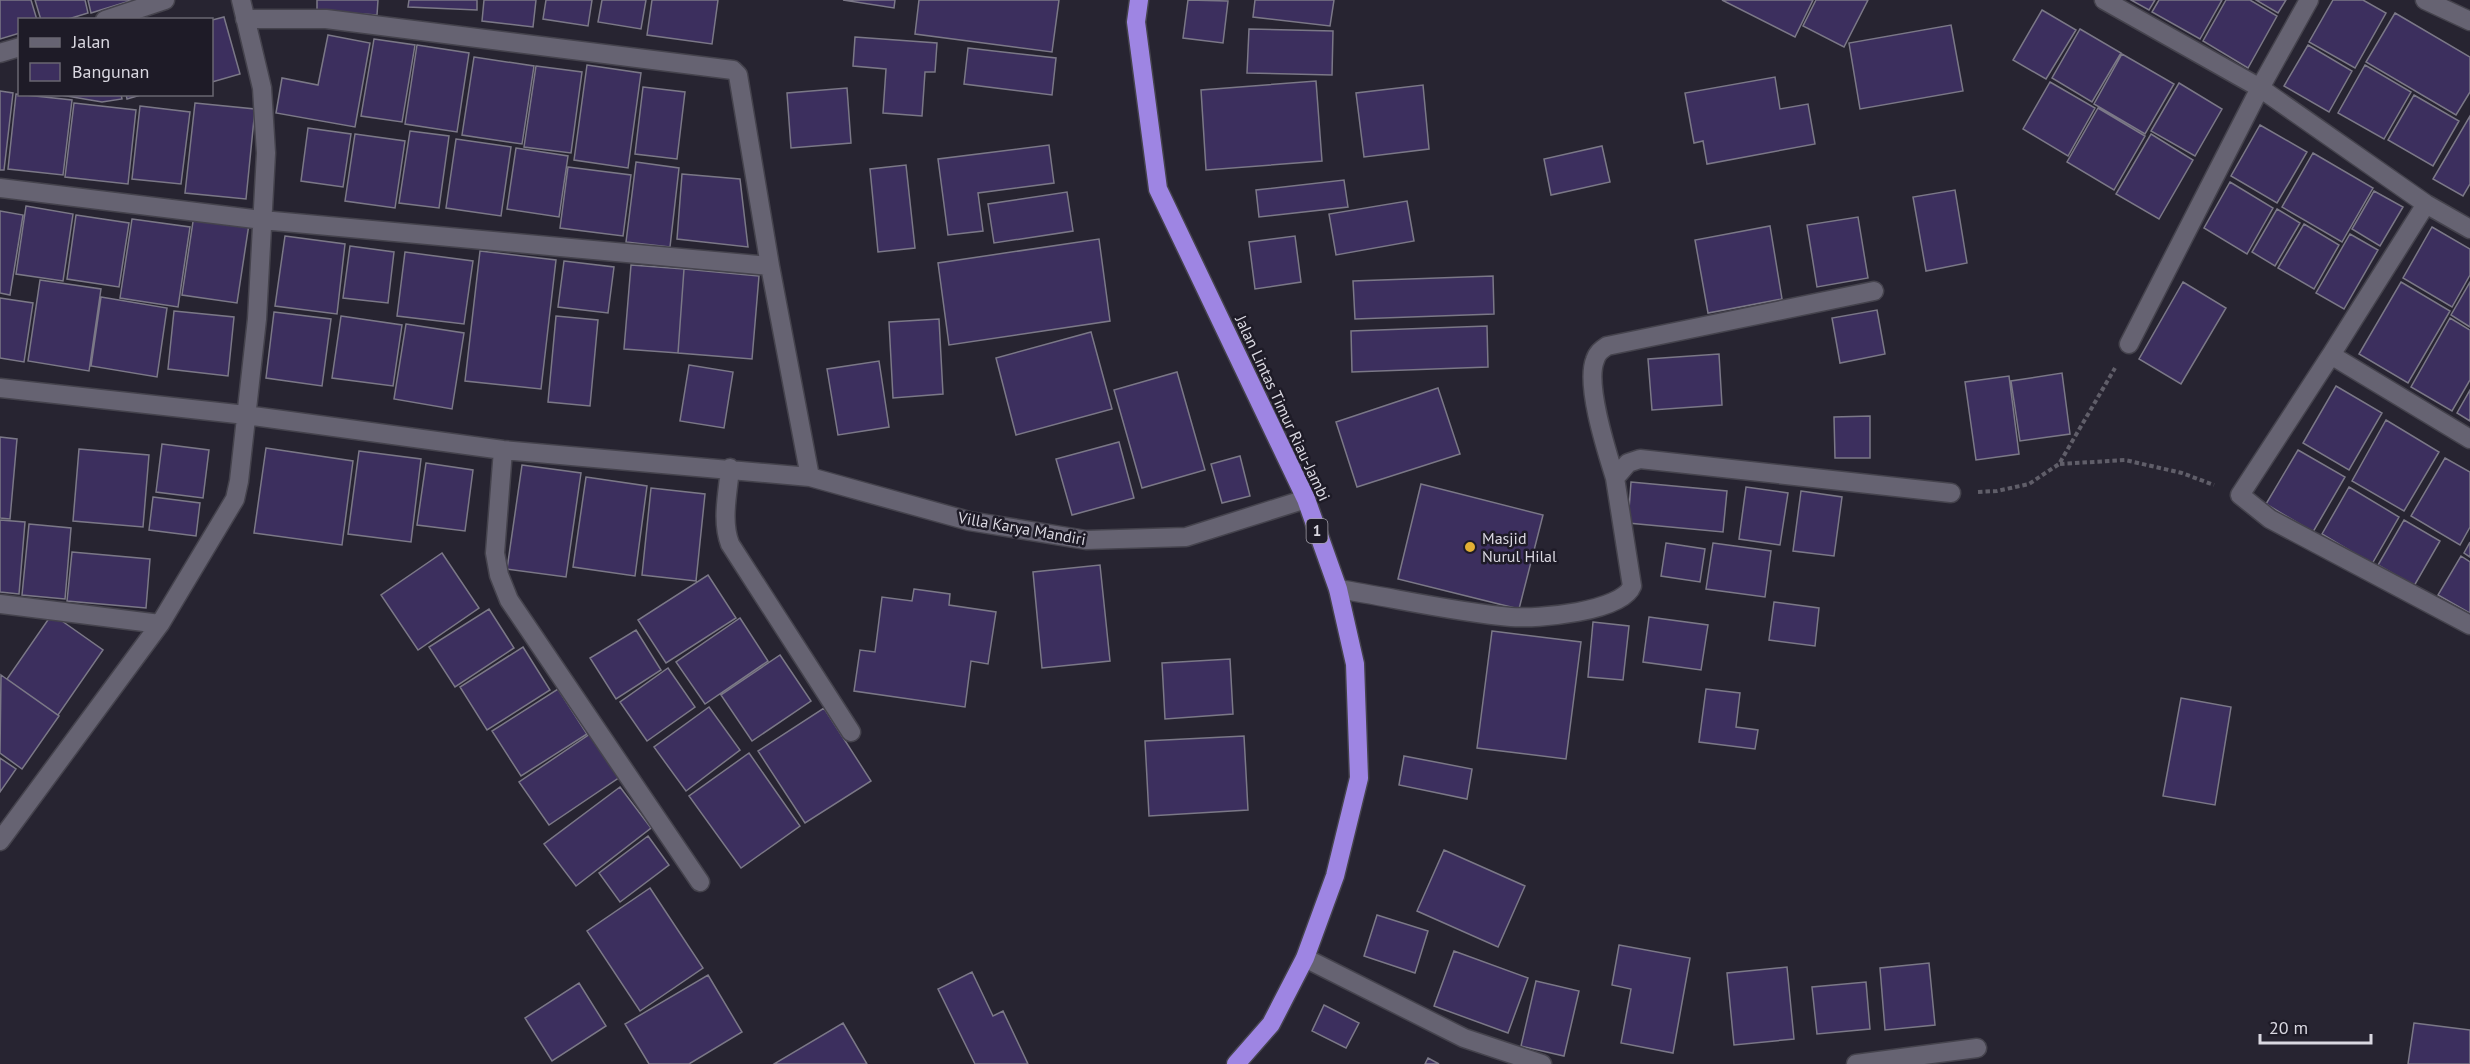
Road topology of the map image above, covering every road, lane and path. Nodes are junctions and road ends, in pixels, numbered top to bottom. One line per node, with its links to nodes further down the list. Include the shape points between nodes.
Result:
1 (165, 0): 7 (street)
2 (241, 0): 8 (street)
3 (1139, 0): 31 (highway, Jalan Lintas Timur Riau-Jambi / 1, via 1136,22 1158,189)
4 (2104, 0): 12 (street)
5 (2309, 0): 12 (street)
6 (2425, 0): 9 (street)
7 (111, 18)
8 (244, 19): 15 (street, via 262,88 266,153); 17 (street, via 326,19 733,70 738,75)
9 (2470, 21)
10 (18, 48): 11 (street)
11 (0, 53)
12 (2260, 88): 14 (street); 19 (street)
13 (0, 188): 15 (street)
14 (2426, 204): 16 (street); 20 (street)
15 (262, 220): 17 (street); 22 (street, via 257,319)
16 (2470, 229)
17 (770, 266): 27 (street)
18 (1874, 291): 28 (street, via 1607,346 1599,352 1593,369 1597,414)
19 (2129, 344): 25 (path)
20 (2331, 356): 23 (street); 30 (street)
21 (0, 388): 22 (street, Villa Karya Mandiri)
22 (246, 415): 24 (street, Villa Karya Mandiri); 34 (street, via 234,499)
23 (2470, 439)
24 (503, 450): 26 (street, Villa Karya Mandiri); 38 (street, via 495,553 509,600)
25 (2060, 464): 29 (path, via 2029,484 1997,491); 30 (path, via 2125,460 2182,473)
26 (730, 468): 27 (street, Villa Karya Mandiri); 36 (street, via 725,518 730,544)
27 (810, 477): 31 (street, Villa Karya Mandiri, via 969,521 1086,540 1185,537)
28 (1615, 478): 29 (street, via 1628,463 1640,459); 32 (street, via 1632,586 1624,598 1611,605 1513,617)
29 (1951, 493)
30 (2240, 495): 35 (street, via 2270,519)
31 (1306, 499): 32 (highway, Jalan Lintas Timur Riau-Jambi / 1)
32 (1338, 589): 39 (highway, Jalan Lintas Timur Riau-Jambi / 1, via 1355,664 1359,778 1335,876)
33 (0, 604): 34 (street)
34 (160, 624): 37 (street)
35 (2470, 625)
36 (851, 732)
37 (0, 841)
38 (700, 882)
39 (1305, 958): 41 (highway, Jalan Lintas Timur Riau-Jambi / 1, via 1271,1024); 42 (street, via 1464,1038)
40 (1977, 1047): 43 (street)
41 (1236, 1064)
42 (1542, 1064)
43 (1856, 1064)

